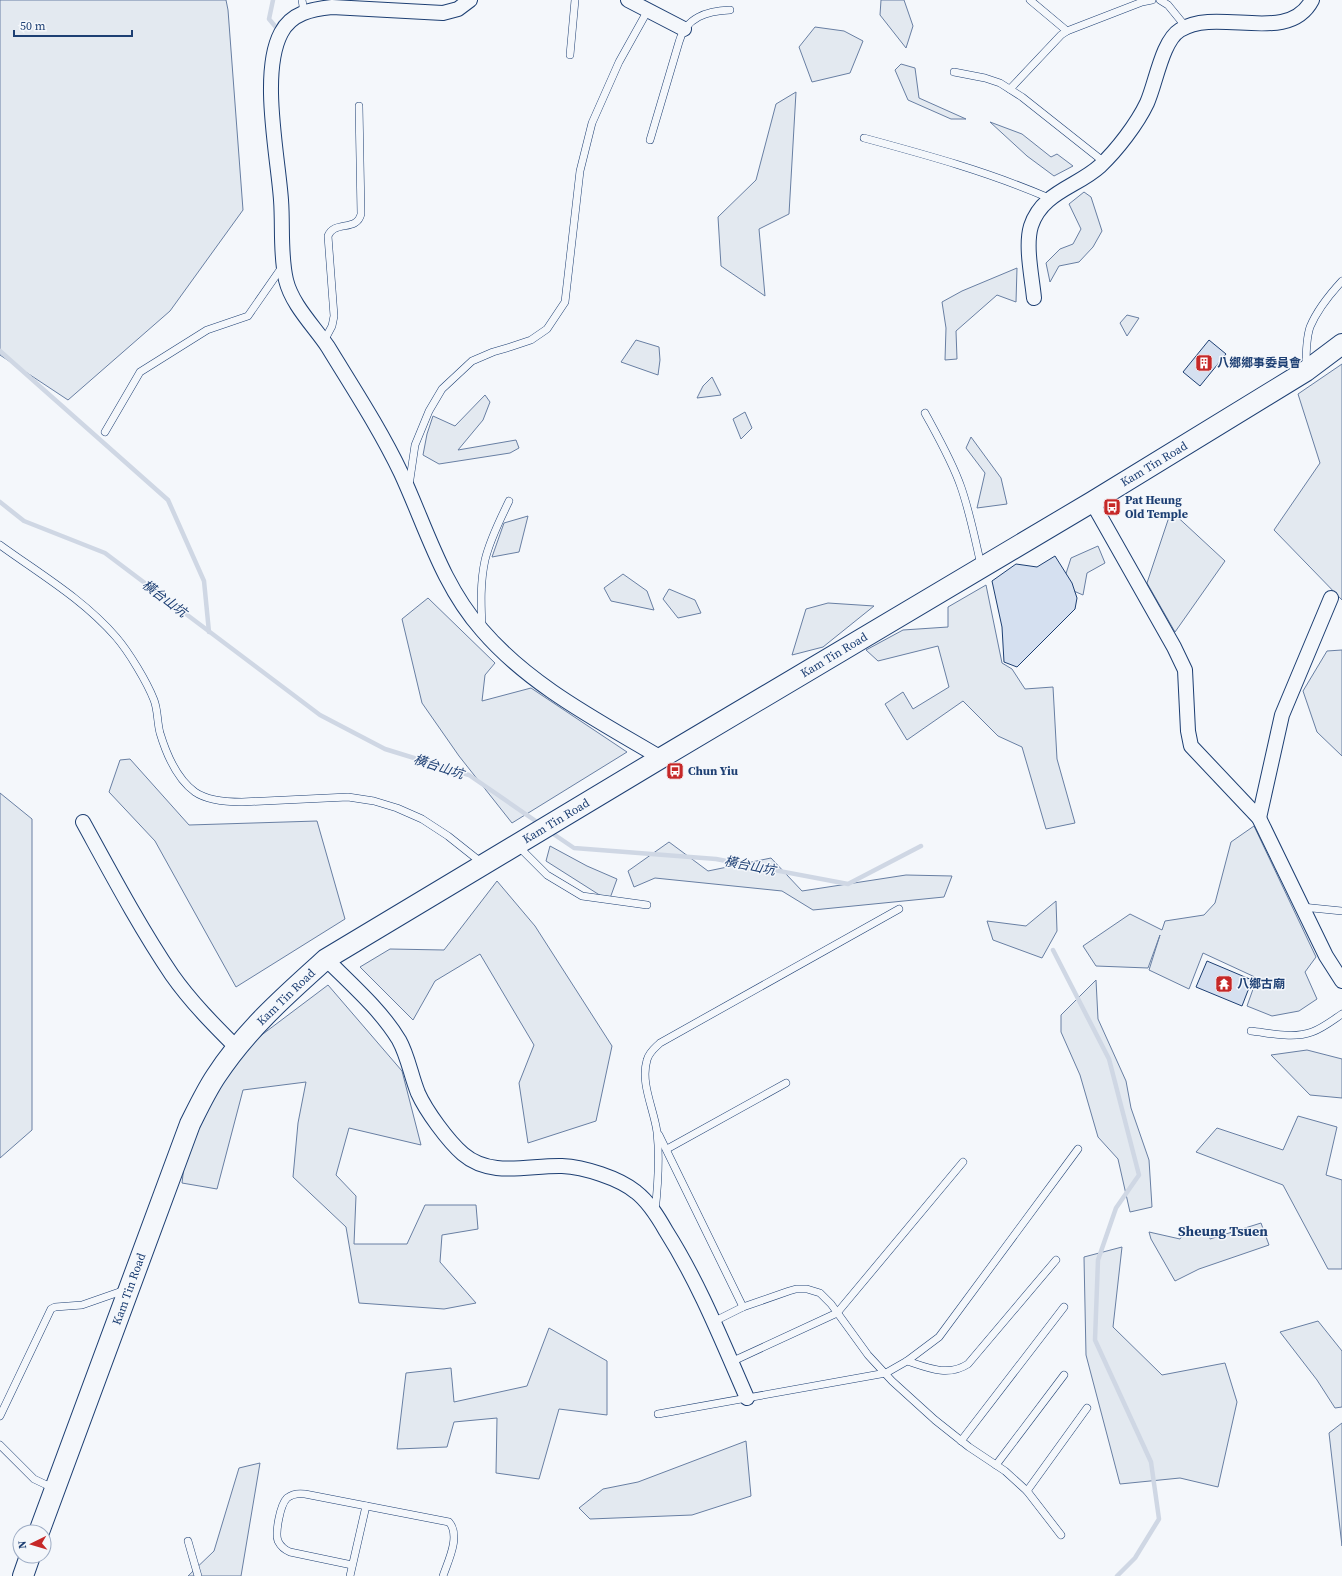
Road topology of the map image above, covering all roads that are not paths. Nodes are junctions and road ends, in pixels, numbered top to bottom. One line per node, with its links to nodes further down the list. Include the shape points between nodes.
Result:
1 (470, 0): 8 (street, via 458,9 443,13 332,7 315,9)
2 (575, 0): 14 (lane)
3 (628, 0): 9 (street)
4 (1030, 0): 13 (lane)
5 (1152, 0): 13 (lane)
6 (1160, 0): 11 (lane, via 1168,5)
7 (1312, 0): 11 (street, via 1300,15 1281,22 1268,24 1222,21)
8 (303, 6): 22 (street, via 281,33 276,44 271,75)
9 (648, 10): 12 (street); 30 (lane, via 619,62 592,124 580,171 565,302 547,329 531,340 472,361 442,389 429,411 416,445)
10 (730, 10): 12 (lane, via 704,14)
11 (1186, 28): 20 (street, via 1173,36 1167,45 1154,87 1137,122)
12 (684, 29): 19 (lane)
13 (1067, 31): 16 (lane, via 1053,41)
14 (570, 55)
15 (954, 72): 16 (lane, via 985,78)
16 (1010, 89): 20 (lane)
17 (360, 106): 25 (lane, via 361,214 355,224 335,228 328,236 334,316)
18 (864, 138): 21 (lane, via 950,161)
19 (650, 140)
20 (1104, 162): 21 (street)
21 (1049, 198): 24 (street, via 1031,226 1030,255)
22 (284, 265): 25 (street, via 291,294); 29 (lane, via 248,316 207,330 140,372)
23 (1342, 281): 27 (lane, via 1310,327)
24 (1034, 298)
25 (324, 342): 30 (street, via 386,445)
26 (1342, 344): 27 (main road, Kam Tin Road)
27 (1306, 371): 32 (main road, Kam Tin Road)
28 (925, 413): 34 (lane, via 944,446 961,486 972,522)
29 (105, 432)
30 (408, 490): 36 (street, via 438,562)
31 (509, 501): 36 (lane, via 493,533 485,560 481,589)
32 (1092, 502): 34 (main road, Kam Tin Road); 38 (street, via 1174,647 1184,670 1191,746)
33 (0, 545): 41 (lane, via 56,582 117,638 144,678 154,701 159,731 174,766 196,792 226,802 348,797 374,801 422,819)
34 (981, 568): 37 (main road, Kam Tin Road)
35 (1331, 598): 38 (street, via 1282,714)
36 (482, 630): 37 (street, via 535,678 573,705)
37 (661, 758): 40 (main road, Kam Tin Road)
38 (1259, 818): 43 (street)
39 (83, 822): 50 (street, via 135,915 172,974 209,1020)
40 (517, 845): 41 (main road, Kam Tin Road); 42 (lane, via 547,875 582,896)
41 (484, 864): 46 (main road, Kam Tin Road)
42 (647, 904)
43 (1302, 907): 45 (lane); 47 (street, via 1326,956)
44 (899, 909): 52 (lane, via 660,1043 647,1060 646,1073)
45 (1342, 911)
46 (326, 959): 50 (main road, Kam Tin Road, via 282,998); 56 (street, via 400,1042 419,1094 428,1110 464,1155 489,1168 560,1166 592,1171 635,1191)
47 (1342, 981)
48 (1342, 1014): 49 (lane, via 1302,1035)
49 (1251, 1031)
50 (237, 1048): 58 (main road, Kam Tin Road, via 216,1077 190,1124)
51 (786, 1083): 53 (lane)
52 (657, 1132): 53 (lane); 56 (lane, via 660,1165)
53 (667, 1149): 59 (lane)
54 (1078, 1149): 63 (lane, via 939,1337)
55 (963, 1162): 61 (lane)
56 (655, 1213): 62 (street, via 691,1272)
57 (1056, 1260): 63 (lane, via 968,1364 959,1370 946,1371)
58 (129, 1289): 70 (lane, via 82,1305 51,1309); 74 (main road, Kam Tin Road)
59 (743, 1307): 61 (lane, via 796,1289 807,1289 820,1293); 62 (lane)
60 (1064, 1307): 71 (lane)
61 (837, 1313): 64 (lane); 65 (lane)
62 (713, 1322): 64 (street)
63 (907, 1361): 65 (lane)
64 (731, 1362): 67 (street)
65 (886, 1373): 67 (lane); 71 (lane)
66 (1064, 1375): 73 (lane)
67 (747, 1398): 69 (lane)
68 (1087, 1408): 75 (lane)
69 (658, 1414)
70 (0, 1416)
71 (961, 1441): 73 (lane)
72 (0, 1445): 74 (lane, via 34,1479)
73 (996, 1465): 75 (lane)
74 (55, 1489): 77 (main road, Kam Tin Road)
75 (1027, 1491): 78 (lane)
76 (366, 1506): 81 (lane); 81 (lane, via 300,1494 287,1498 282,1504 277,1532 278,1541 284,1549); 85 (lane, via 449,1522 453,1530 452,1549)
77 (42, 1524)
78 (1061, 1535)
79 (188, 1541): 83 (lane)
80 (27, 1564): 82 (main road)
81 (352, 1565): 84 (lane)
82 (23, 1576)
83 (198, 1576)
84 (350, 1576)
85 (443, 1576)

